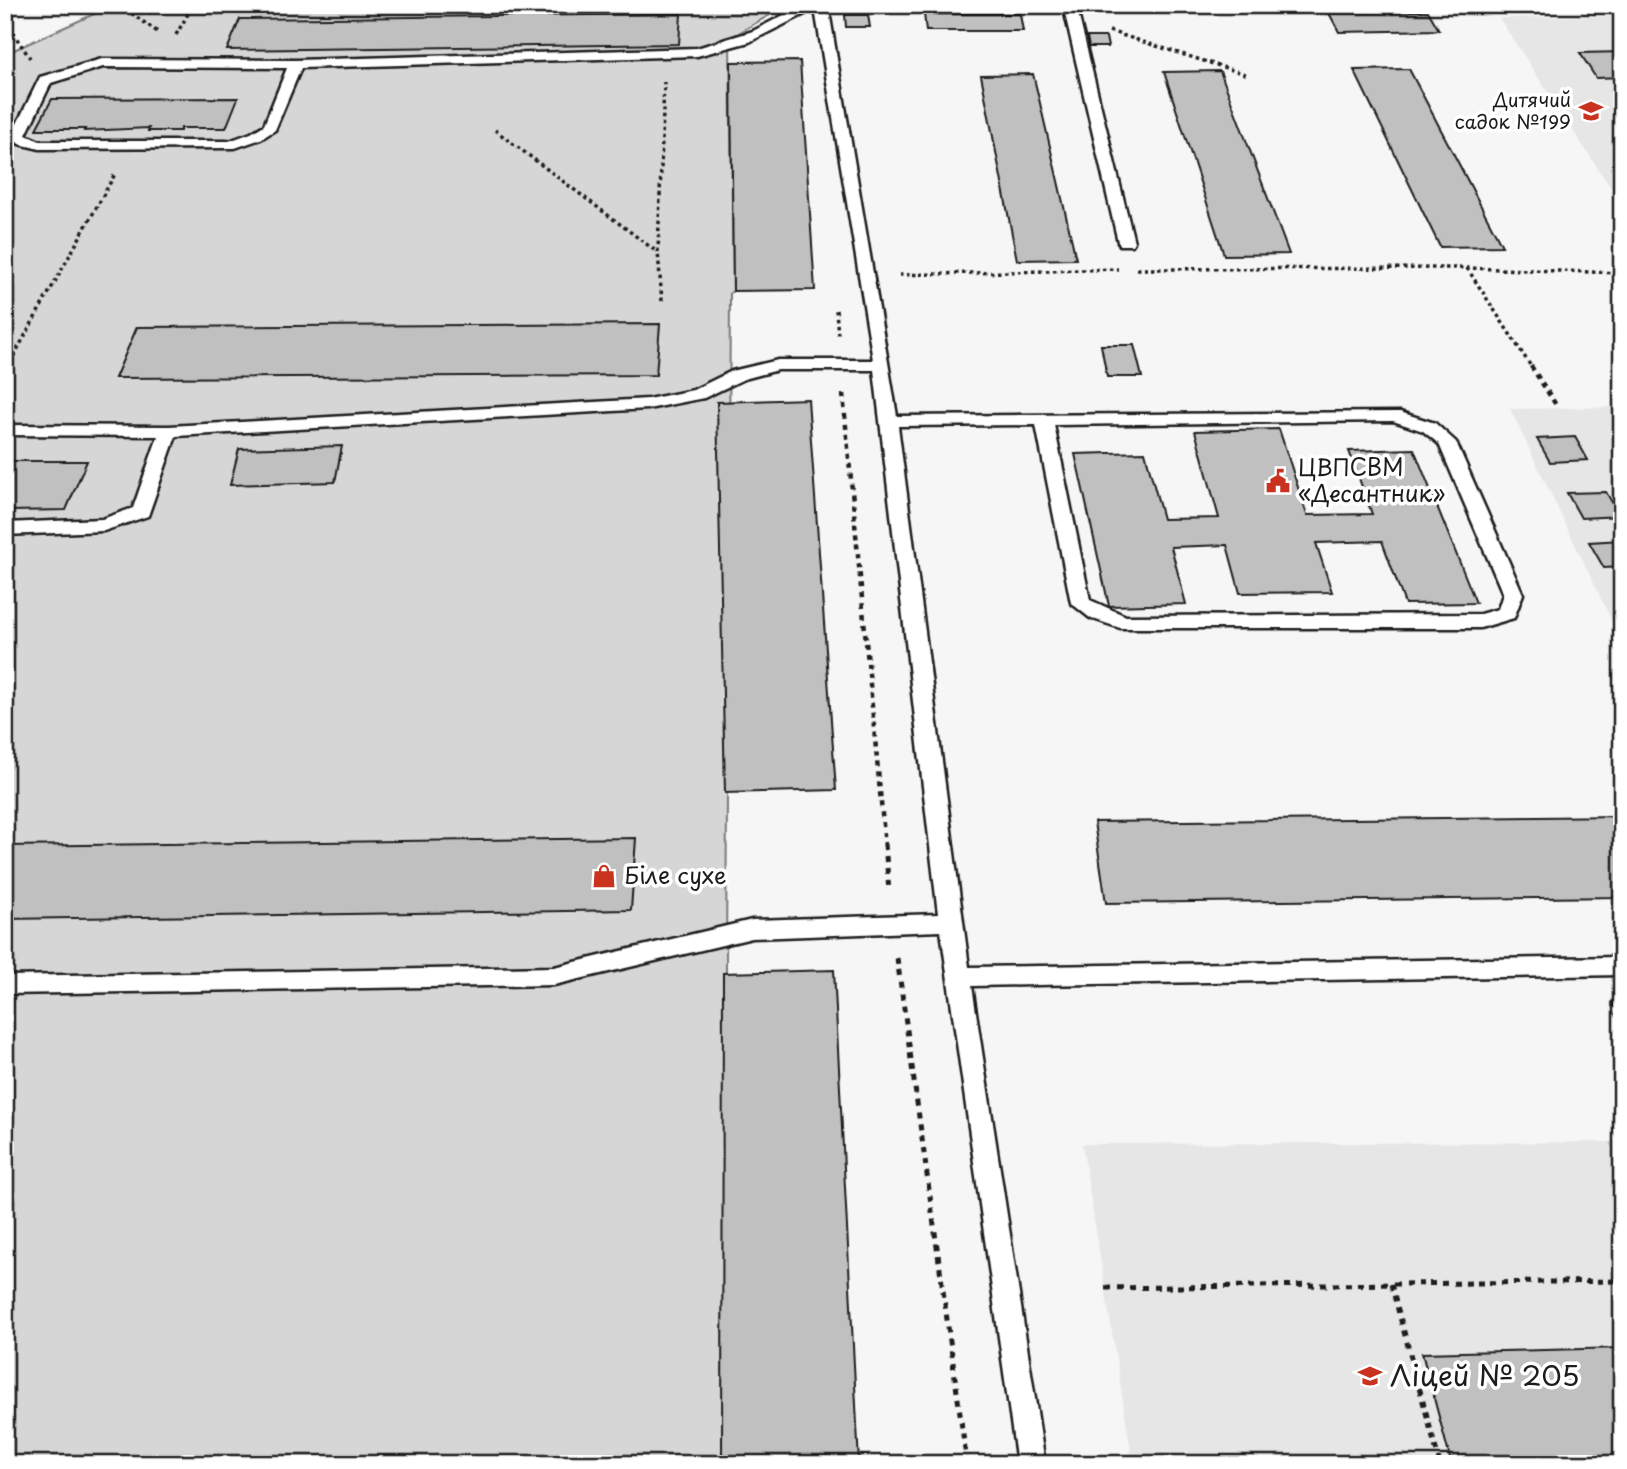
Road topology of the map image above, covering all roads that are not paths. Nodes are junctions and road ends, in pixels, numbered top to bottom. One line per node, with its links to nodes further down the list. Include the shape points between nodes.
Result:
1 (813, 5): 4 (lane, via 761,35 697,52)
2 (821, 5): 6 (lane)
3 (1071, 12): 5 (lane)
4 (296, 64): 4 (lane, via 270,127 230,145 40,145 18,136 45,80 102,63)
5 (1126, 242)
6 (882, 365): 7 (lane); 10 (lane, via 778,365 738,375 698,394 648,404)
7 (889, 421): 8 (lane); 12 (lane)
8 (1044, 421): 8 (lane, via 1394,416 1429,427 1447,442 1513,594 1507,613 1480,621 1126,623 1093,612 1081,603)
9 (5, 430): 10 (lane)
10 (169, 431): 11 (lane, via 141,512 104,525)
11 (5, 529)
12 (951, 922): 14 (lane); 15 (lane, via 752,929 554,976)
13 (1622, 966): 14 (lane)
14 (959, 977): 16 (lane)
15 (5, 985)
16 (1031, 1464)

